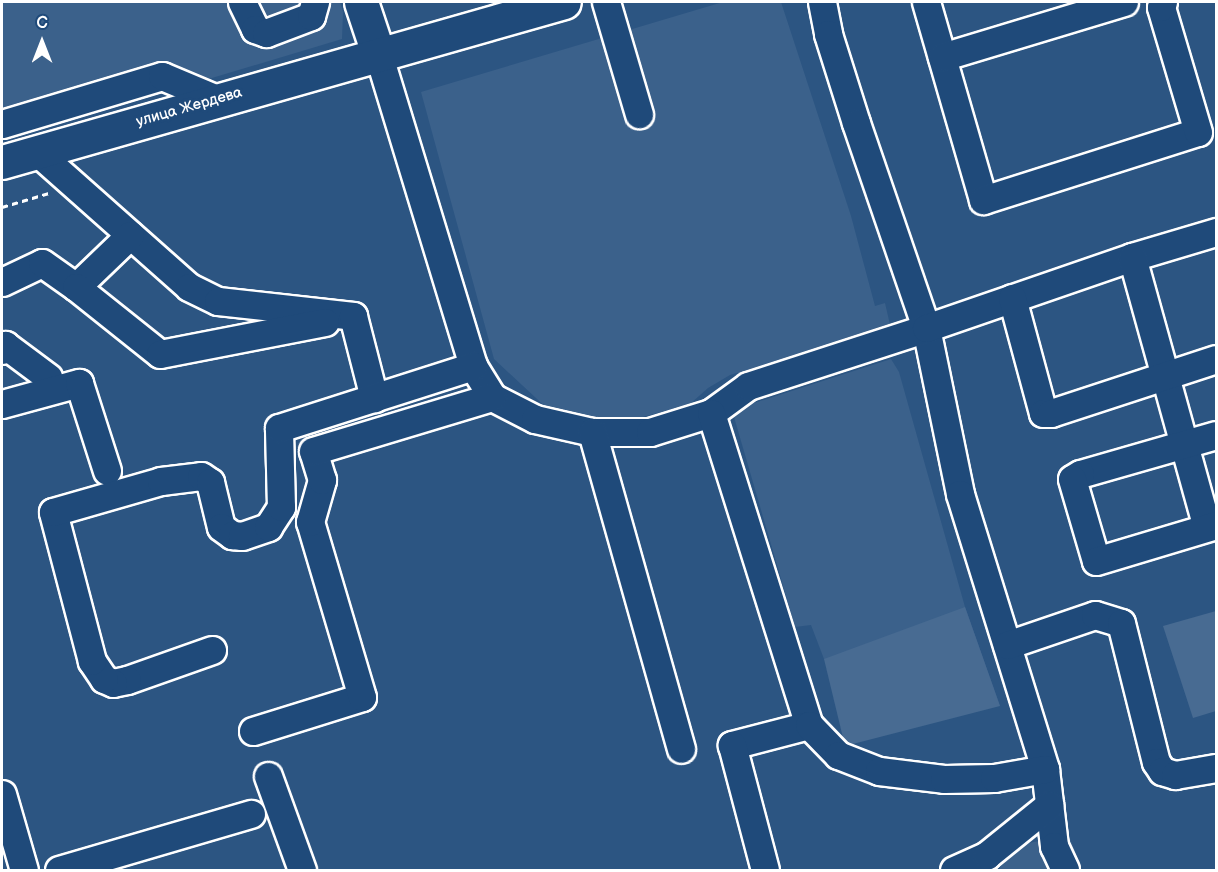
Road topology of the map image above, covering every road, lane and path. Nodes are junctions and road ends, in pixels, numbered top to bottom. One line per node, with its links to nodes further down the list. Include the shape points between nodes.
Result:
1 (242, 2): 2 (street, via 255,29 266,33 311,16)
2 (315, 2)
3 (361, 2): 10 (main road)
4 (564, 2): 10 (main road, улица Жердева)
5 (606, 2): 13 (street)
6 (822, 2): 26 (street, via 849,100)
7 (926, 2): 11 (street)
8 (1124, 2): 11 (street)
9 (1163, 2): 11 (street, via 1161,8 1198,132 982,200)
10 (378, 53): 12 (main road, улица Жердева); 29 (street)
11 (942, 57)
12 (217, 99): 14 (street, via 162,76); 15 (main road, улица Жердева)
13 (639, 114)
14 (2, 124)
15 (37, 152): 16 (main road, улица Жердева); 17 (street)
16 (2, 162)
17 (75, 186): 18 (path); 20 (street)
18 (2, 207)
19 (1216, 231): 21 (street)
20 (130, 235): 23 (street); 25 (street, via 189,287 218,302)
21 (1132, 257): 24 (street); 30 (street)
22 (2, 282): 23 (street, via 42,263)
23 (76, 287): 25 (street, via 160,354)
24 (1012, 298): 26 (street); 30 (street, via 1043,412 1051,413)
25 (353, 316): 33 (street)
26 (926, 328): 35 (street, via 748,386); 41 (street, via 960,494)
27 (2, 350): 31 (street, via 5,345)
28 (1216, 358): 30 (street)
29 (473, 366): 32 (street); 33 (street)
30 (1166, 374): 38 (street)
31 (48, 377)
32 (492, 397): 36 (street, via 535,419); 44 (street, via 313,451 322,480 310,522 362,697)
33 (374, 398): 42 (street, via 279,428 281,507 268,527 242,536 232,535 221,527 210,482 201,476 161,481 53,512 92,661 104,679 113,683 127,680)
34 (2, 404): 39 (street, via 79,382)
35 (711, 413): 36 (street, via 650,432); 43 (street)
36 (592, 432): 45 (street)
37 (1216, 435): 38 (street)
38 (1185, 444): 40 (street); 40 (street, via 1072,479 1096,561)
39 (107, 471)
40 (1212, 526)
41 (1007, 645): 46 (street, via 1095,615 1121,623 1156,762 1162,771 1176,775); 47 (street)
42 (212, 650)
43 (809, 725): 47 (street, via 838,755 879,771 944,778 994,778); 55 (street, via 732,745)
44 (253, 731)
45 (681, 749)
46 (1216, 768)
47 (1045, 769): 50 (street)
48 (268, 776): 54 (street)
49 (2, 794): 52 (street)
50 (1049, 805): 56 (street, via 987,855); 57 (street, via 1054,846)
51 (251, 813): 53 (street)
52 (24, 870)
53 (59, 870)
54 (302, 870)
55 (765, 870)
56 (954, 870)
57 (1065, 870)

